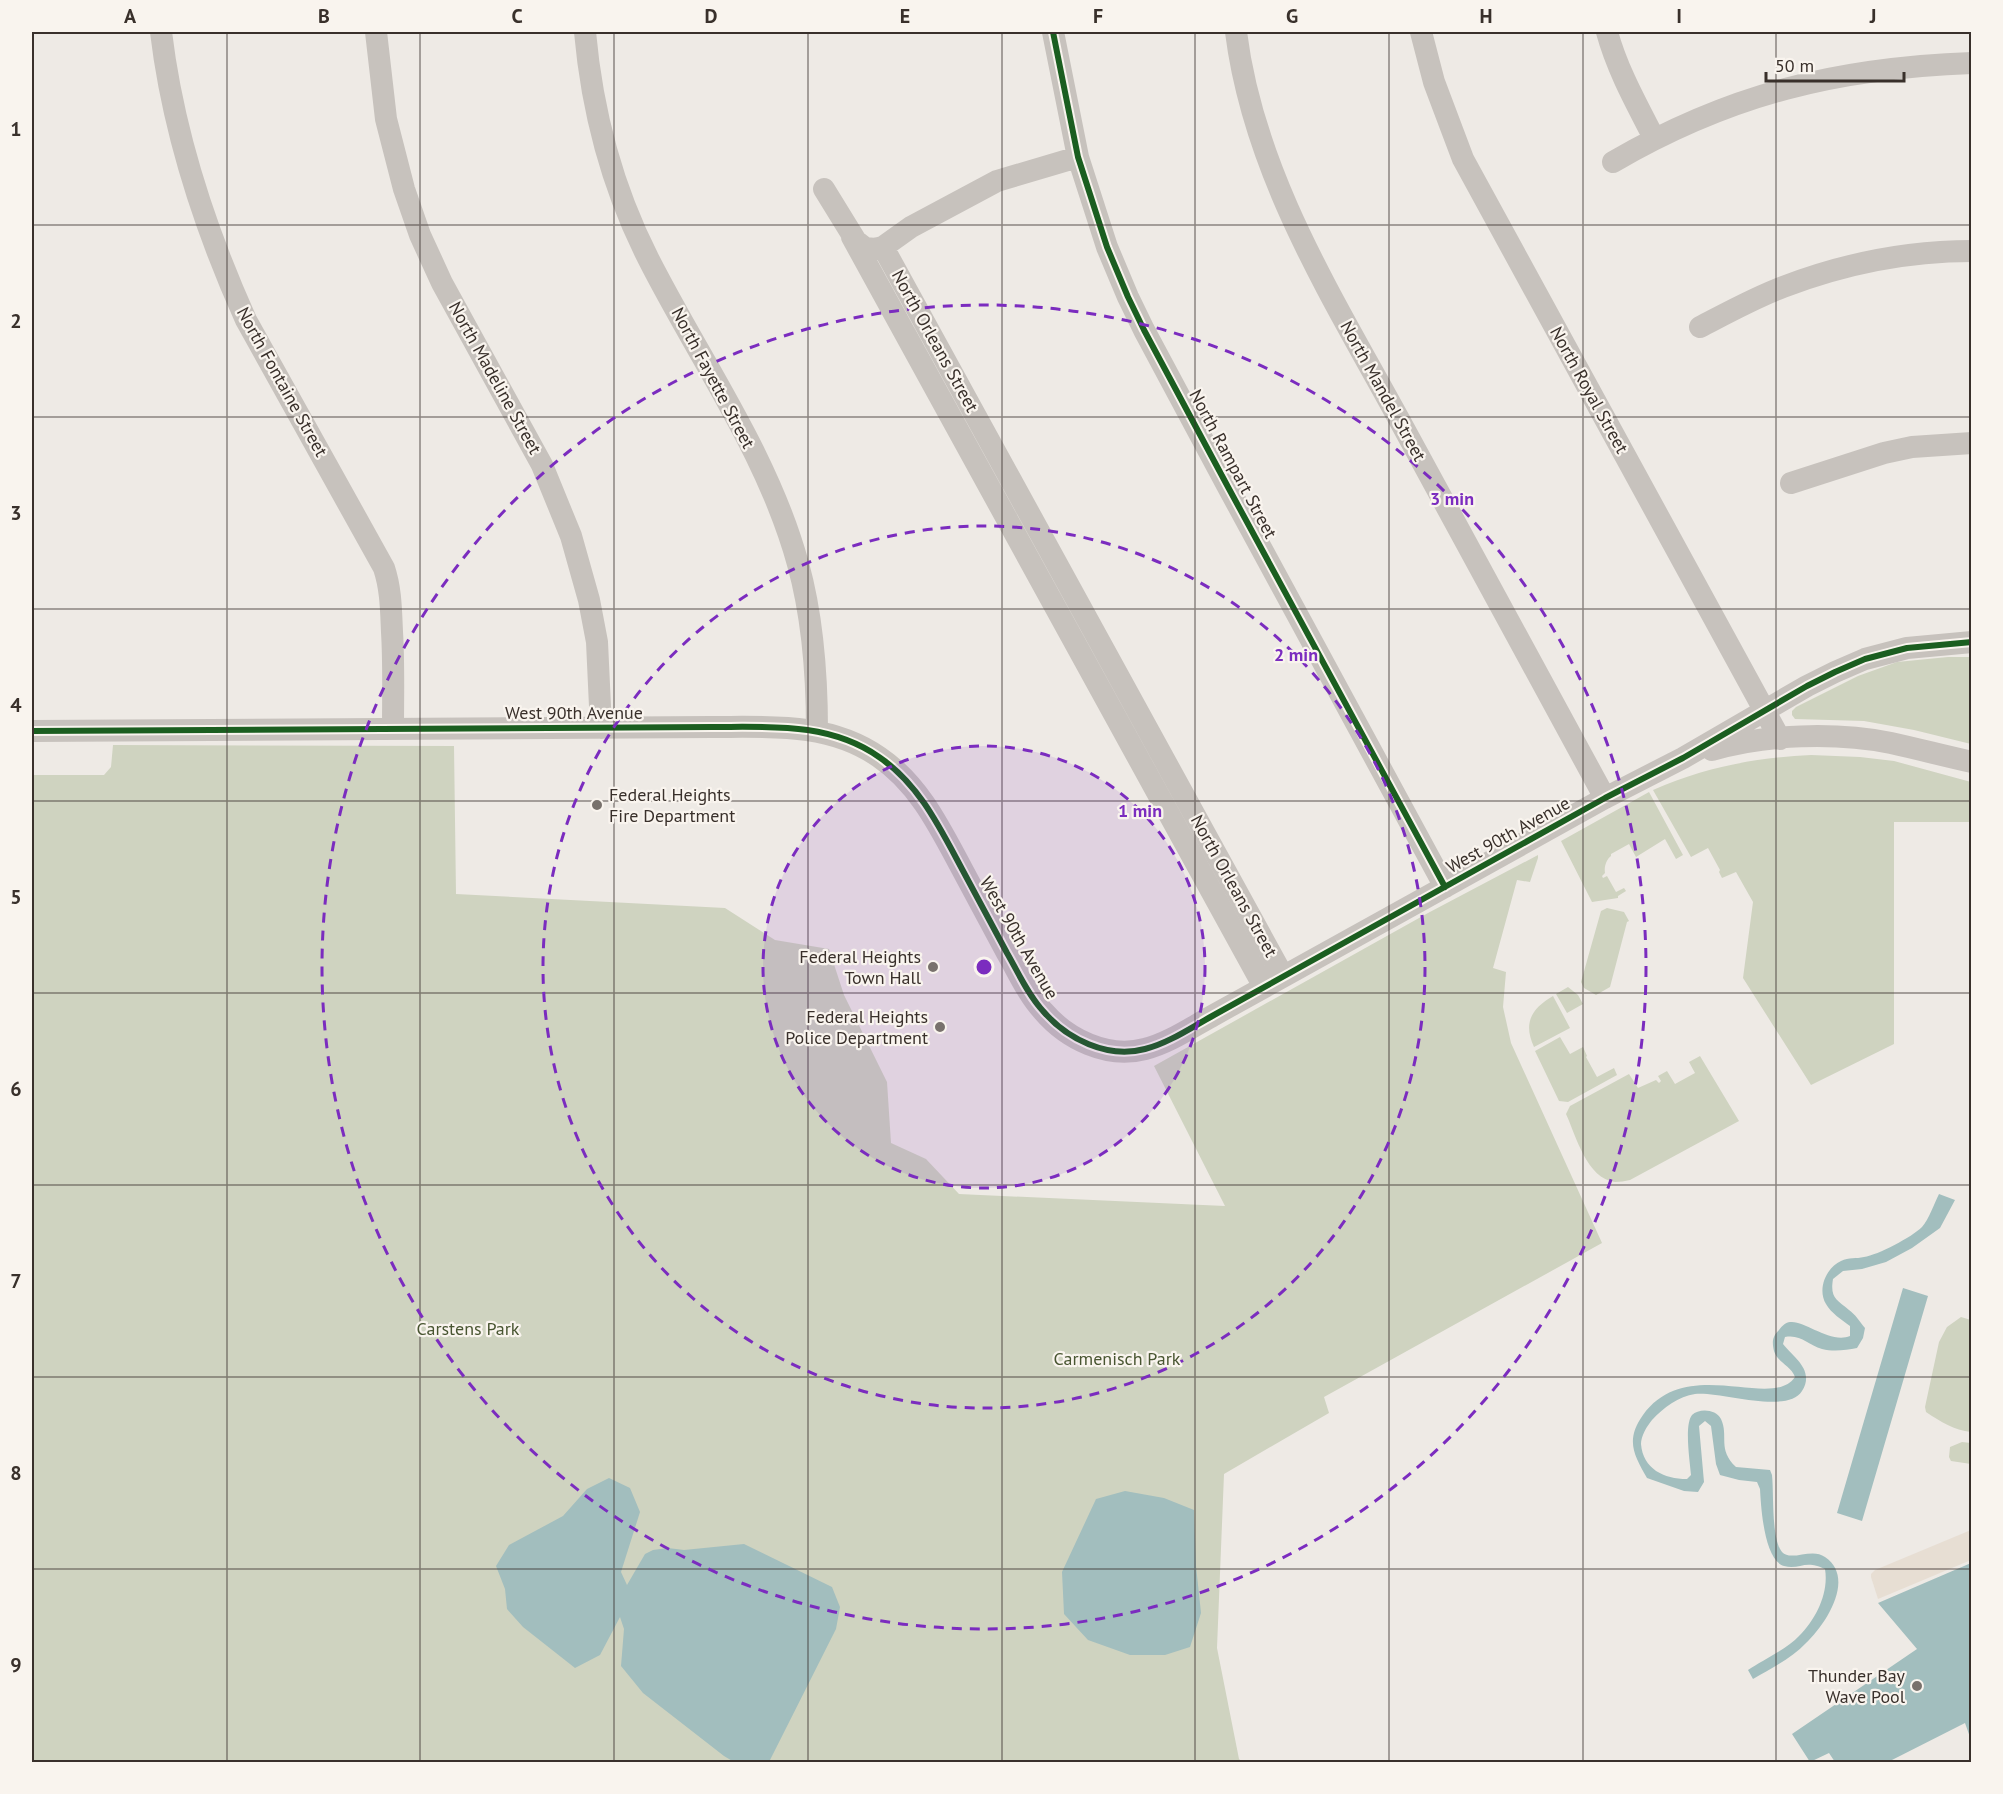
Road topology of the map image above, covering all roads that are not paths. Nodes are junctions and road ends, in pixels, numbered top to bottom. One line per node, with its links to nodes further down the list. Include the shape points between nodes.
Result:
1 (161, 32): 26 (street, North Fontaine Street, via 179,130 228,281 246,321 388,579 394,659)
2 (376, 32): 25 (street, North Madeline Street, via 386,119 420,235 542,465 571,536 597,642)
3 (585, 32): 27 (street, North Fayette Street, via 600,130 629,215 743,429 770,487 798,564 811,626)
4 (1053, 32): 10 (street, North Rampart Street)
5 (1236, 32): 32 (street, North Mandel Street, via 1255,120 1293,223)
6 (1421, 32): 24 (street, North Royal Street, via 1434,82 1463,159)
7 (1607, 32): 9 (street, via 1624,80)
8 (1971, 63): 9 (street, via 1882,69 1822,79 1740,102)
9 (1654, 138): 11 (street)
10 (1078, 157): 14 (street, via 997,181 911,227); 33 (street, North Rampart Street, via 1107,247 1144,330)
11 (1613, 162)
12 (824, 189): 13 (street, North Orleans Street)
13 (852, 237): 14 (street, via 865,248); 19 (street, North Orleans Street)
14 (883, 247): 18 (street, North Orleans Street)
15 (1971, 251): 16 (street, via 1904,255 1840,268 1783,287)
16 (1700, 327)
17 (1971, 442): 20 (street, via 1903,449)
18 (1004, 466): 19 (street); 22 (street, North Orleans Street)
19 (984, 477): 23 (street, North Orleans Street)
20 (1791, 483)
21 (1971, 642): 24 (street, West 90th Avenue, via 1907,648 1865,659 1807,686)
22 (1116, 670): 23 (street); 34 (street, North Orleans Street)
23 (1096, 681): 34 (street, North Orleans Street)
24 (1766, 711): 29 (street, North Royal Street); 30 (street, West 90th Avenue)
25 (601, 728): 26 (street, West 90th Avenue); 27 (street, West 90th Avenue, via 777,727)
26 (393, 729): 28 (street, West 90th Avenue)
27 (817, 731): 34 (street, West 90th Avenue, via 878,756 918,793 1031,994 1042,1010 1068,1033 1099,1048 1143,1050)
28 (32, 732)
29 (1780, 738): 30 (street, West 90th Avenue); 31 (street, West 90th Avenue, via 1868,740)
30 (1683, 758): 32 (street, West 90th Avenue)
31 (1971, 762)
32 (1605, 798): 33 (street, West 90th Avenue)
33 (1445, 887): 34 (street, West 90th Avenue)
34 (1274, 982)

